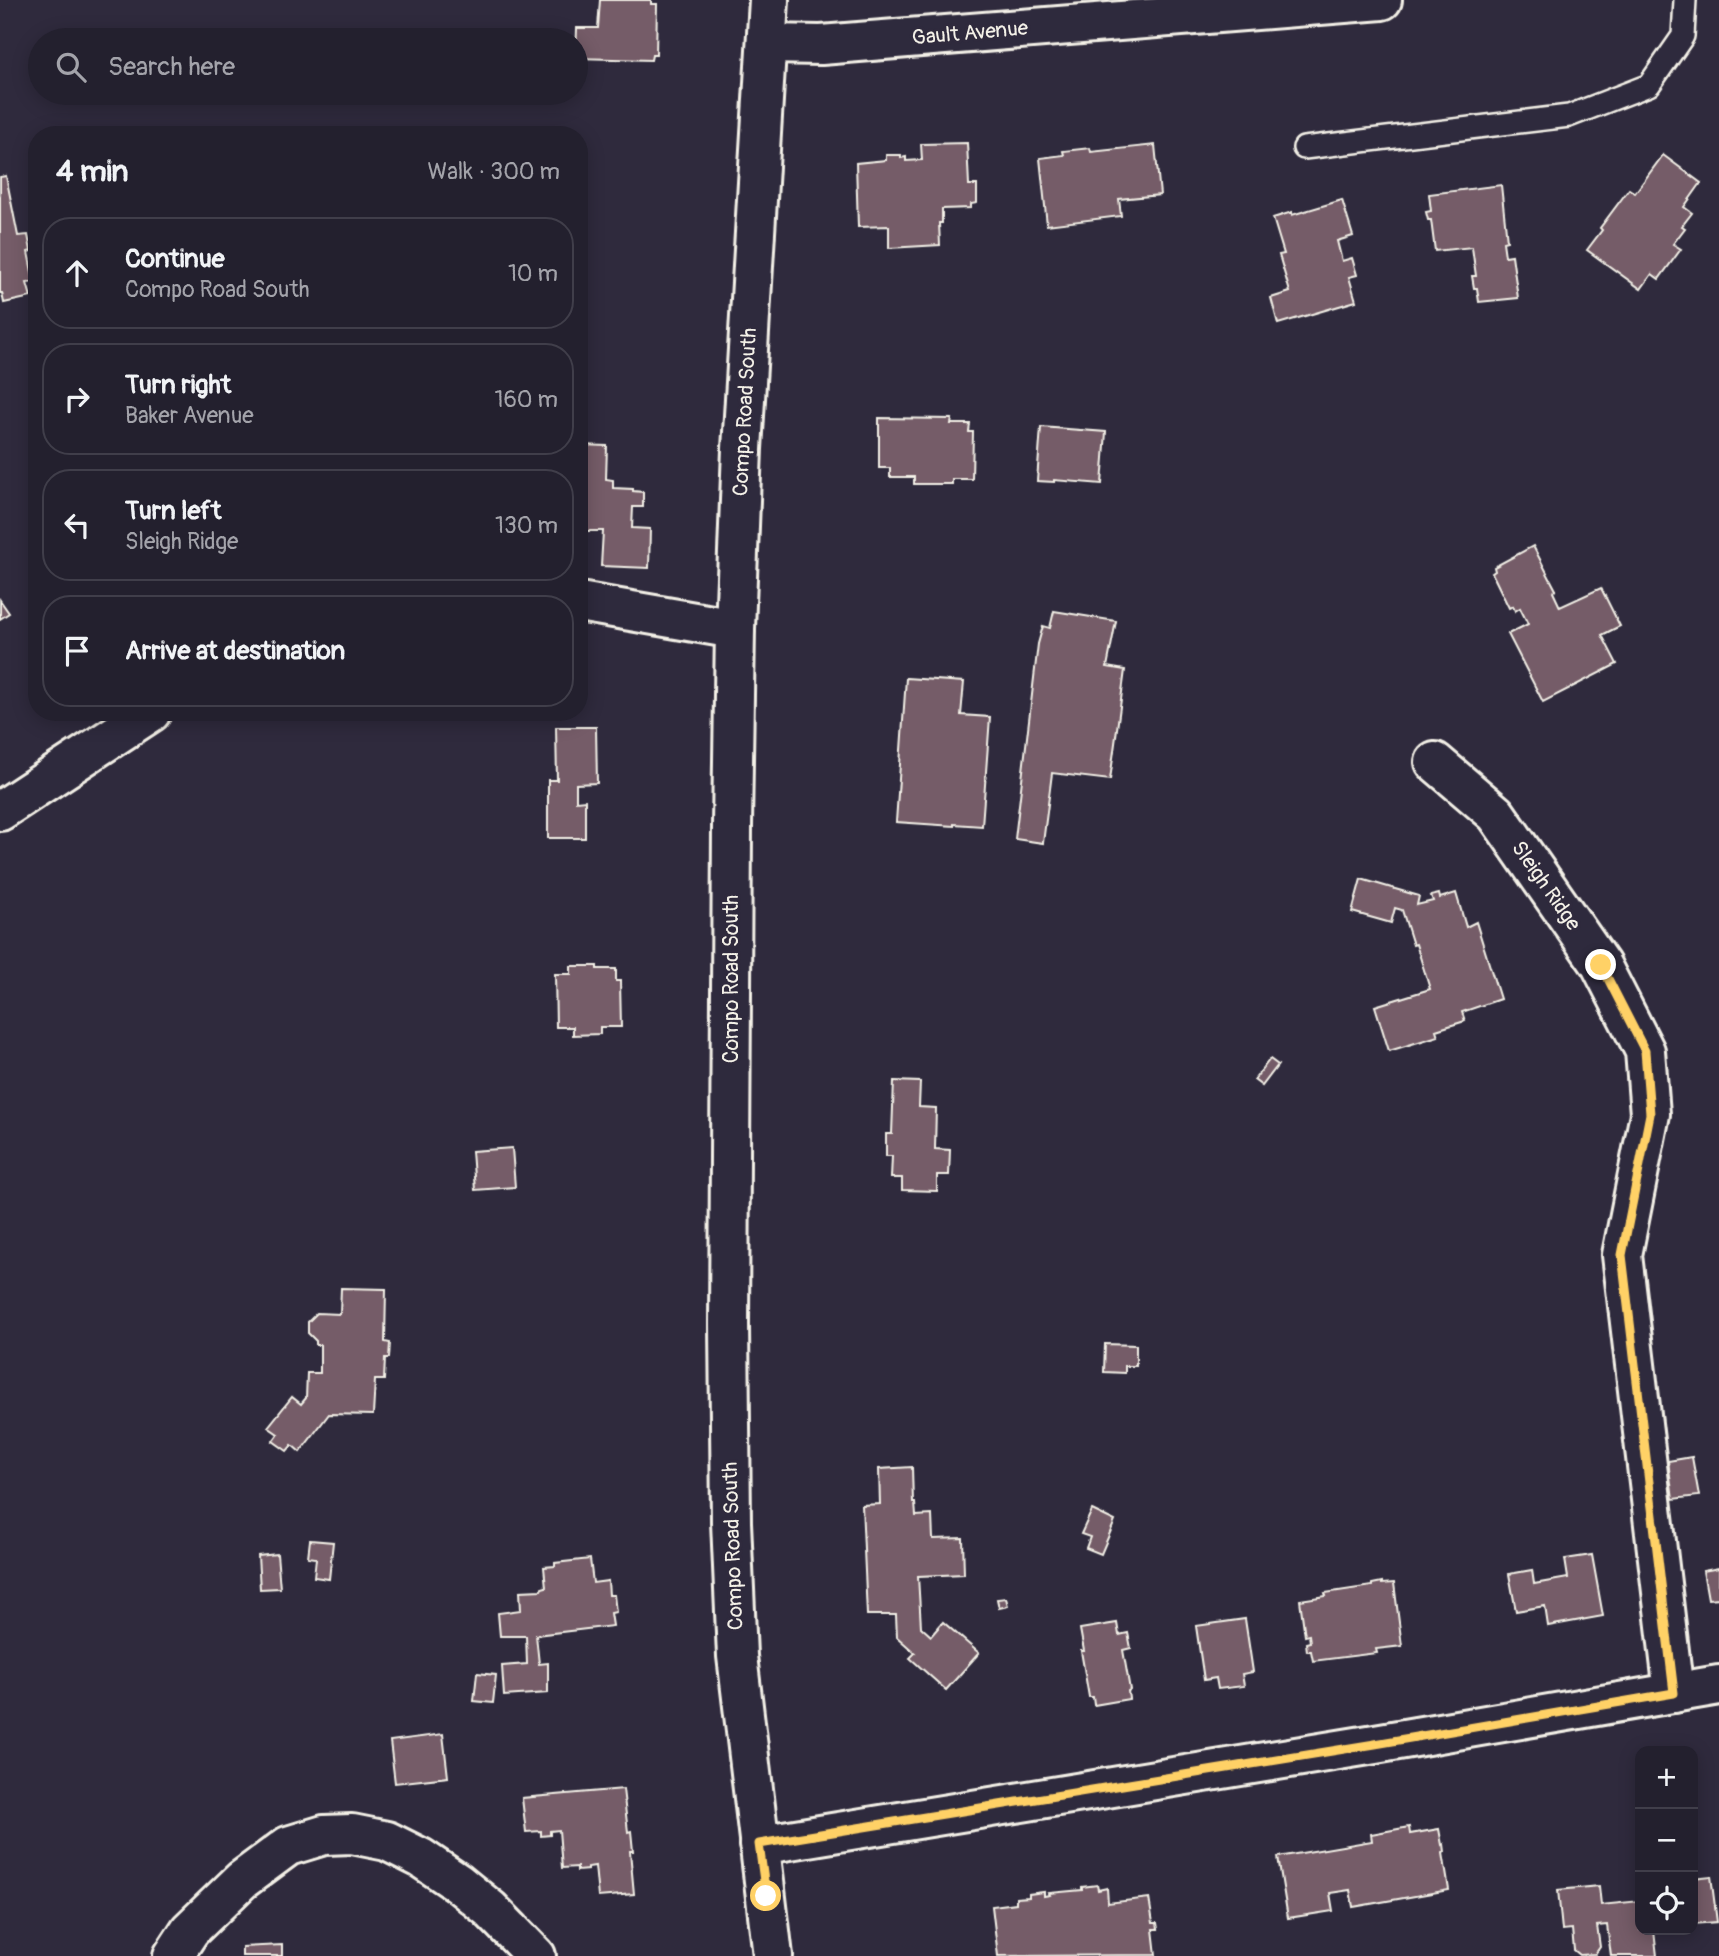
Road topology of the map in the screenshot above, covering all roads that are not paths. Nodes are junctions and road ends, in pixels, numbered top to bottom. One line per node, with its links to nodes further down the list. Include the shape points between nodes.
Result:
1 (769, 0): 4 (street, Compo Road South)
2 (1382, 0): 4 (street, Gault Avenue, via 821,45)
3 (1685, 0): 5 (lane, via 1683,36 1648,85 1569,116)
4 (767, 44): 7 (street, Compo Road South)
5 (1304, 148)
6 (588, 604): 7 (street)
7 (736, 629): 13 (street, Compo Road South, via 731,1522 737,1656)
8 (137, 721): 10 (street)
9 (1434, 762): 12 (street, Sleigh Ridge, via 1496,814 1601,965 1645,1051 1650,1114 1622,1255)
10 (0, 811)
11 (1719, 1685): 12 (street)
12 (1674, 1693): 13 (street)
13 (759, 1844): 16 (street, Compo Road South)
14 (173, 1956): 15 (street, via 190,1930 242,1880 288,1846 324,1835 352,1834 387,1841 421,1858 490,1909)
15 (536, 1956)
16 (773, 1956)

